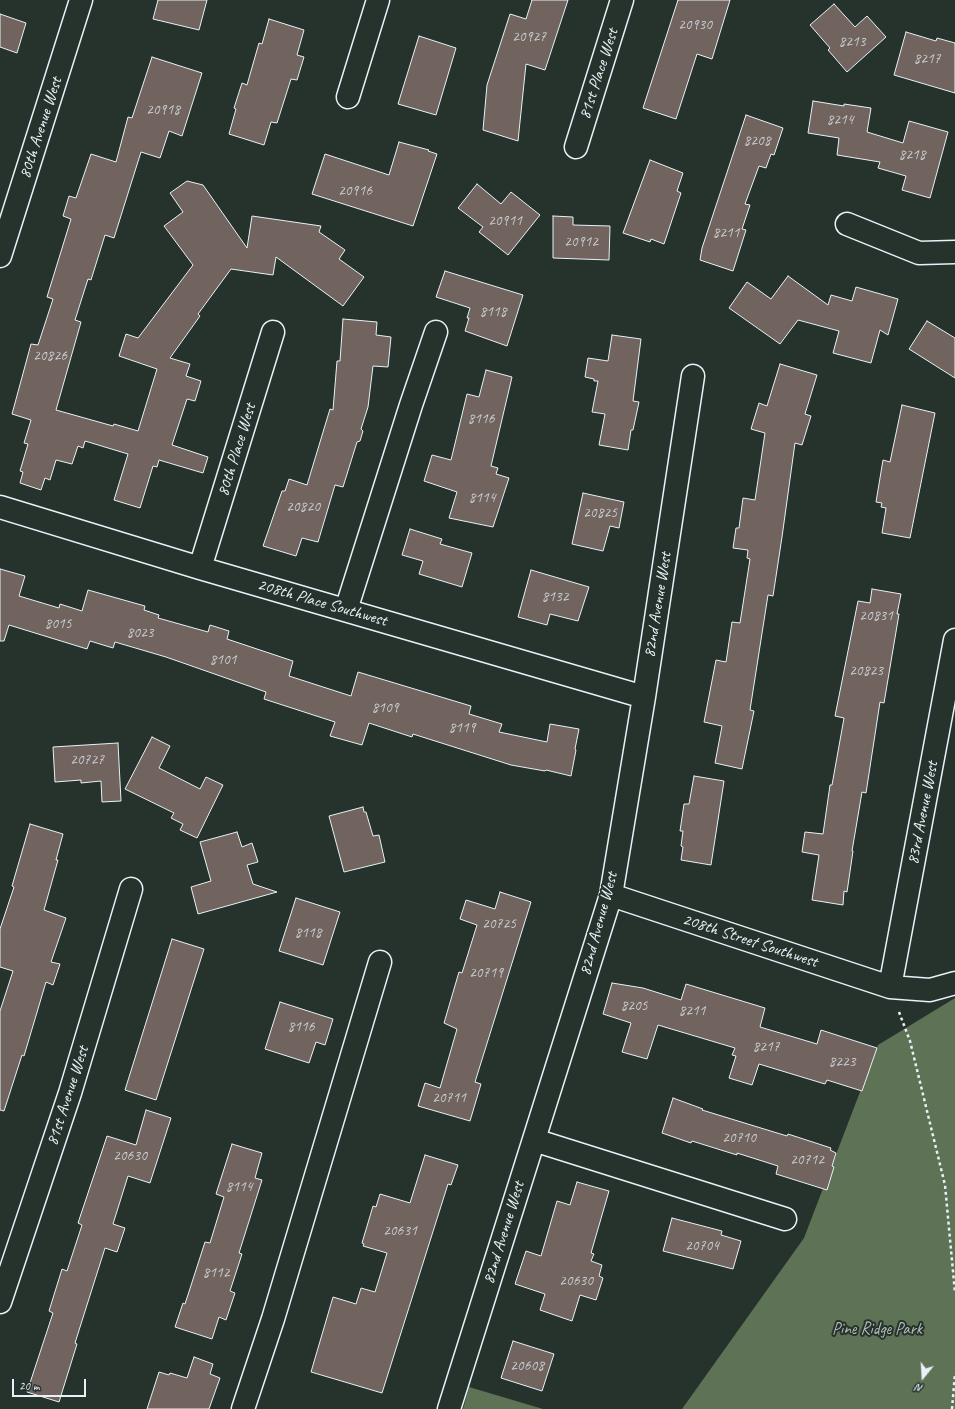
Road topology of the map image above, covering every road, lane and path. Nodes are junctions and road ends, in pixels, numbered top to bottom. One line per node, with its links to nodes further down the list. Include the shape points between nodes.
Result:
1 (81, 0): 8 (street, 80th Avenue West)
2 (378, 0): 4 (street)
3 (622, 0): 5 (street, 81st Place West)
4 (348, 97)
5 (576, 147)
6 (847, 224): 7 (street, via 919,252)
7 (955, 252)
8 (0, 256)
9 (273, 332): 13 (street, 80th Place West)
10 (436, 332): 14 (street)
11 (693, 376): 16 (street, 82nd Avenue West)
12 (0, 507): 13 (street, 208th Place Southwest)
13 (200, 568): 14 (street, 208th Place Southwest)
14 (346, 610): 16 (street, 208th Place Southwest)
15 (955, 640): 21 (street, 83rd Avenue West)
16 (644, 697): 18 (street, 82nd Avenue West)
17 (132, 889): 25 (street, 81st Avenue West, via 70,1093)
18 (611, 895): 21 (street, 208th Street Southwest); 22 (street, 82nd Avenue West)
19 (380, 962): 27 (street, via 273,1319)
20 (955, 983): 21 (street, 208th Street Southwest, via 930,990)
21 (890, 987): 24 (path, via 910,1041 944,1185)
22 (534, 1140): 23 (street); 28 (street, 82nd Avenue West)
23 (785, 1219)
24 (955, 1293)
25 (0, 1302)
26 (955, 1373): 29 (path)
27 (243, 1409)
28 (449, 1409)
29 (952, 1409)

